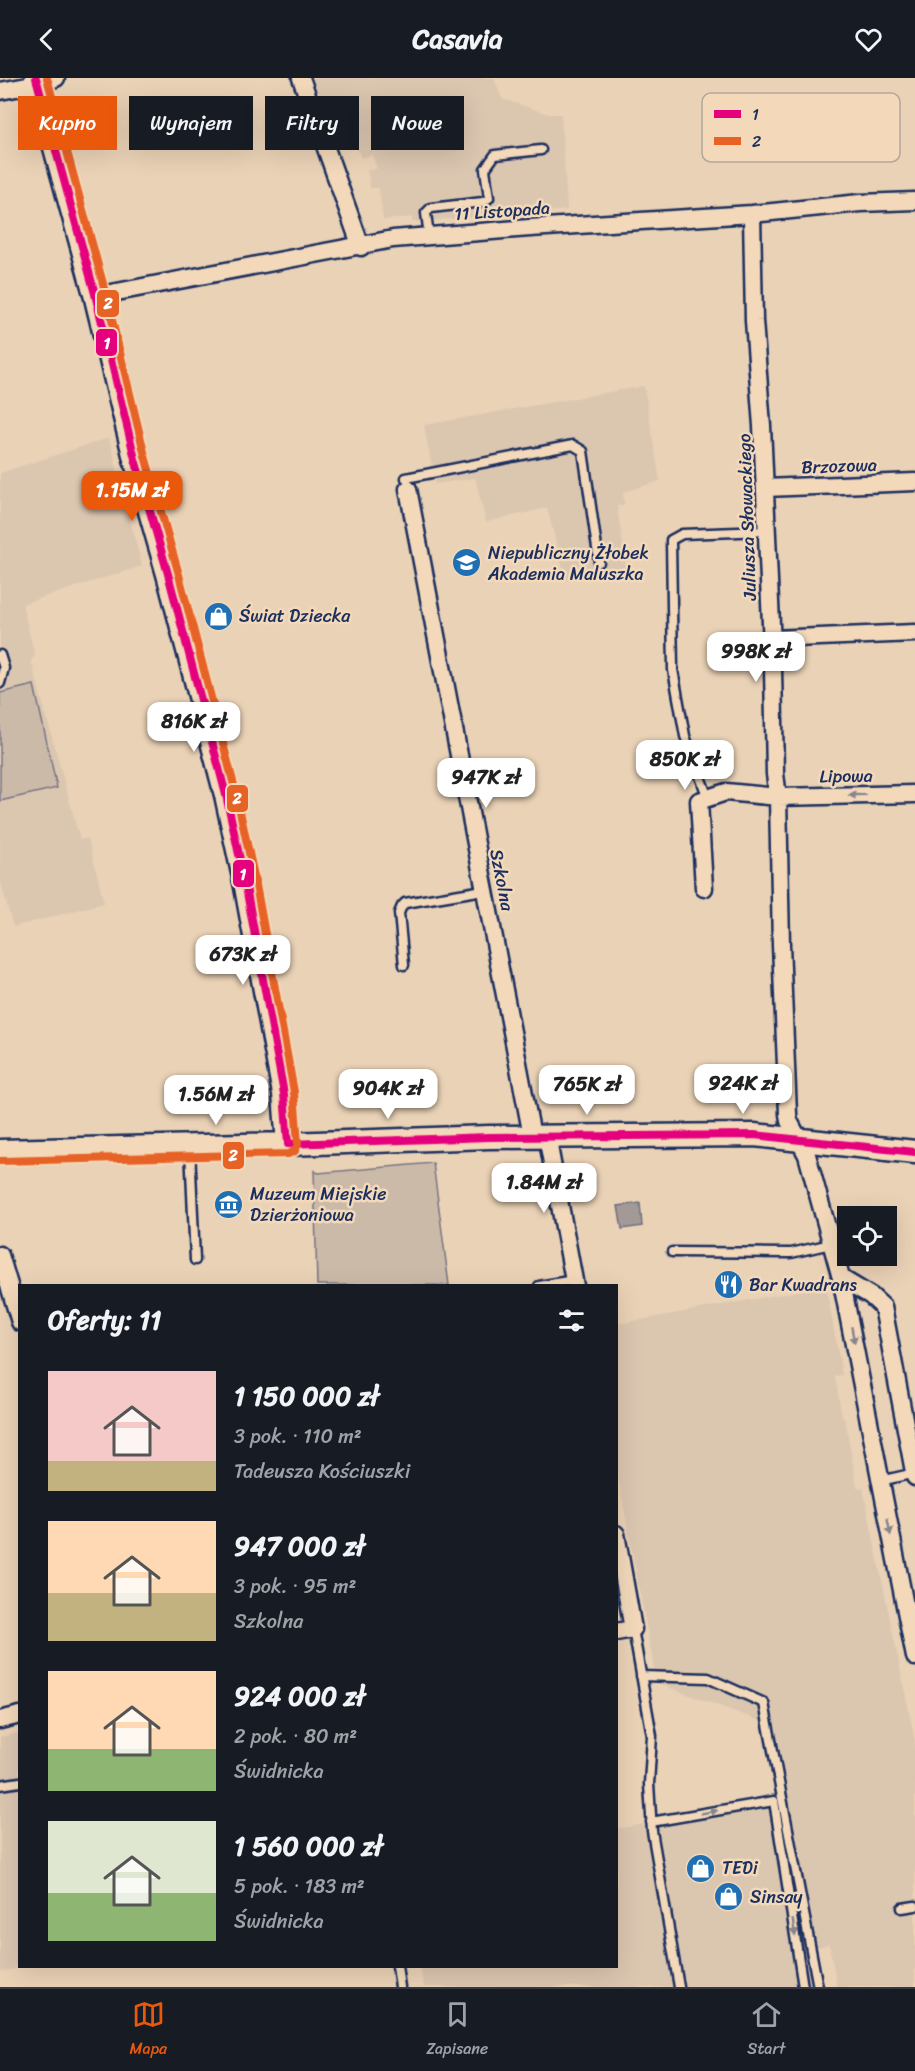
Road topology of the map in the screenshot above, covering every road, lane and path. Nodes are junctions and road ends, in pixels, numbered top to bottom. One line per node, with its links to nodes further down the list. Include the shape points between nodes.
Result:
1 (301, 78): 8 (street)
2 (43, 80): 3 (street); 9 (street)
3 (0, 91)
4 (541, 150): 7 (lane, via 495,155 485,169 489,198 431,208 426,213)
5 (915, 201): 6 (street, 11 Listopada)
6 (752, 214): 7 (street, 11 Listopada); 12 (street, Juliusza Słowackiego, via 754,321)
7 (429, 237): 8 (street, 11 Listopada, via 393,239)
8 (361, 247): 9 (street, 11 Listopada)
9 (96, 296): 27 (street, via 135,459 228,807 284,1094)
10 (915, 482): 12 (street, Brzozowa)
11 (407, 483): 14 (lane, via 573,446 583,451); 23 (street, Szkolna)
12 (765, 488): 13 (street, Juliusza Słowackiego)
13 (767, 531): 16 (street, Juliusza Słowackiego); 21 (lane, via 682,534 671,540 673,670 685,736)
14 (599, 562)
15 (915, 633): 16 (street)
16 (771, 639): 20 (street, Juliusza Słowackiego)
17 (0, 656): 18 (lane, via 4,668)
18 (0, 683)
19 (915, 794): 20 (street, Lipowa, one-way to 20)
20 (778, 797): 21 (street, Lipowa, via 726,792); 26 (street, Juliusza Słowackiego, via 787,1099 789,1121)
21 (708, 798): 22 (street, via 699,801)
22 (704, 888)
23 (484, 890): 24 (lane, via 405,903 399,913); 25 (street, Szkolna)
24 (404, 965)
25 (539, 1136): 26 (street, via 753,1135); 27 (street); 36 (street, Szkolna)
26 (800, 1139): 30 (street); 31 (street, Juliusza Słowackiego)
27 (288, 1144): 28 (street)
28 (190, 1147): 29 (street); 34 (lane)
29 (0, 1151)
30 (915, 1152)
31 (831, 1244): 32 (lane, via 791,1253); 35 (street, Juliusza Słowackiego)
32 (672, 1252)
33 (0, 1255): 39 (street)
34 (195, 1260)
35 (841, 1278): 37 (street); 38 (street, Juliusza Słowackiego)
36 (574, 1283)
37 (871, 1296): 38 (street, via 861,1298); 40 (street, via 884,1307)
38 (849, 1311): 41 (street, Juliusza Słowackiego, one-way to 41)
39 (18, 1315)
40 (915, 1474): 41 (lane)
41 (880, 1481): 44 (street, Juliusza Słowackiego, one-way to 44)
42 (618, 1555): 43 (street)
43 (625, 1630): 45 (lane)
44 (915, 1657)
45 (641, 1676): 50 (lane, via 652,1736); 57 (lane, via 708,1678 764,1703)
46 (18, 1716): 47 (street)
47 (0, 1720)
48 (18, 1782): 49 (lane)
49 (0, 1785)
50 (651, 1822): 55 (lane); 56 (lane, one-way to 56, via 774,1801)
51 (915, 1906): 52 (lane)
52 (902, 1908)
53 (397, 1968): 54 (lane)
54 (400, 1987)
55 (679, 1987)
56 (803, 1987)
57 (818, 1987)

